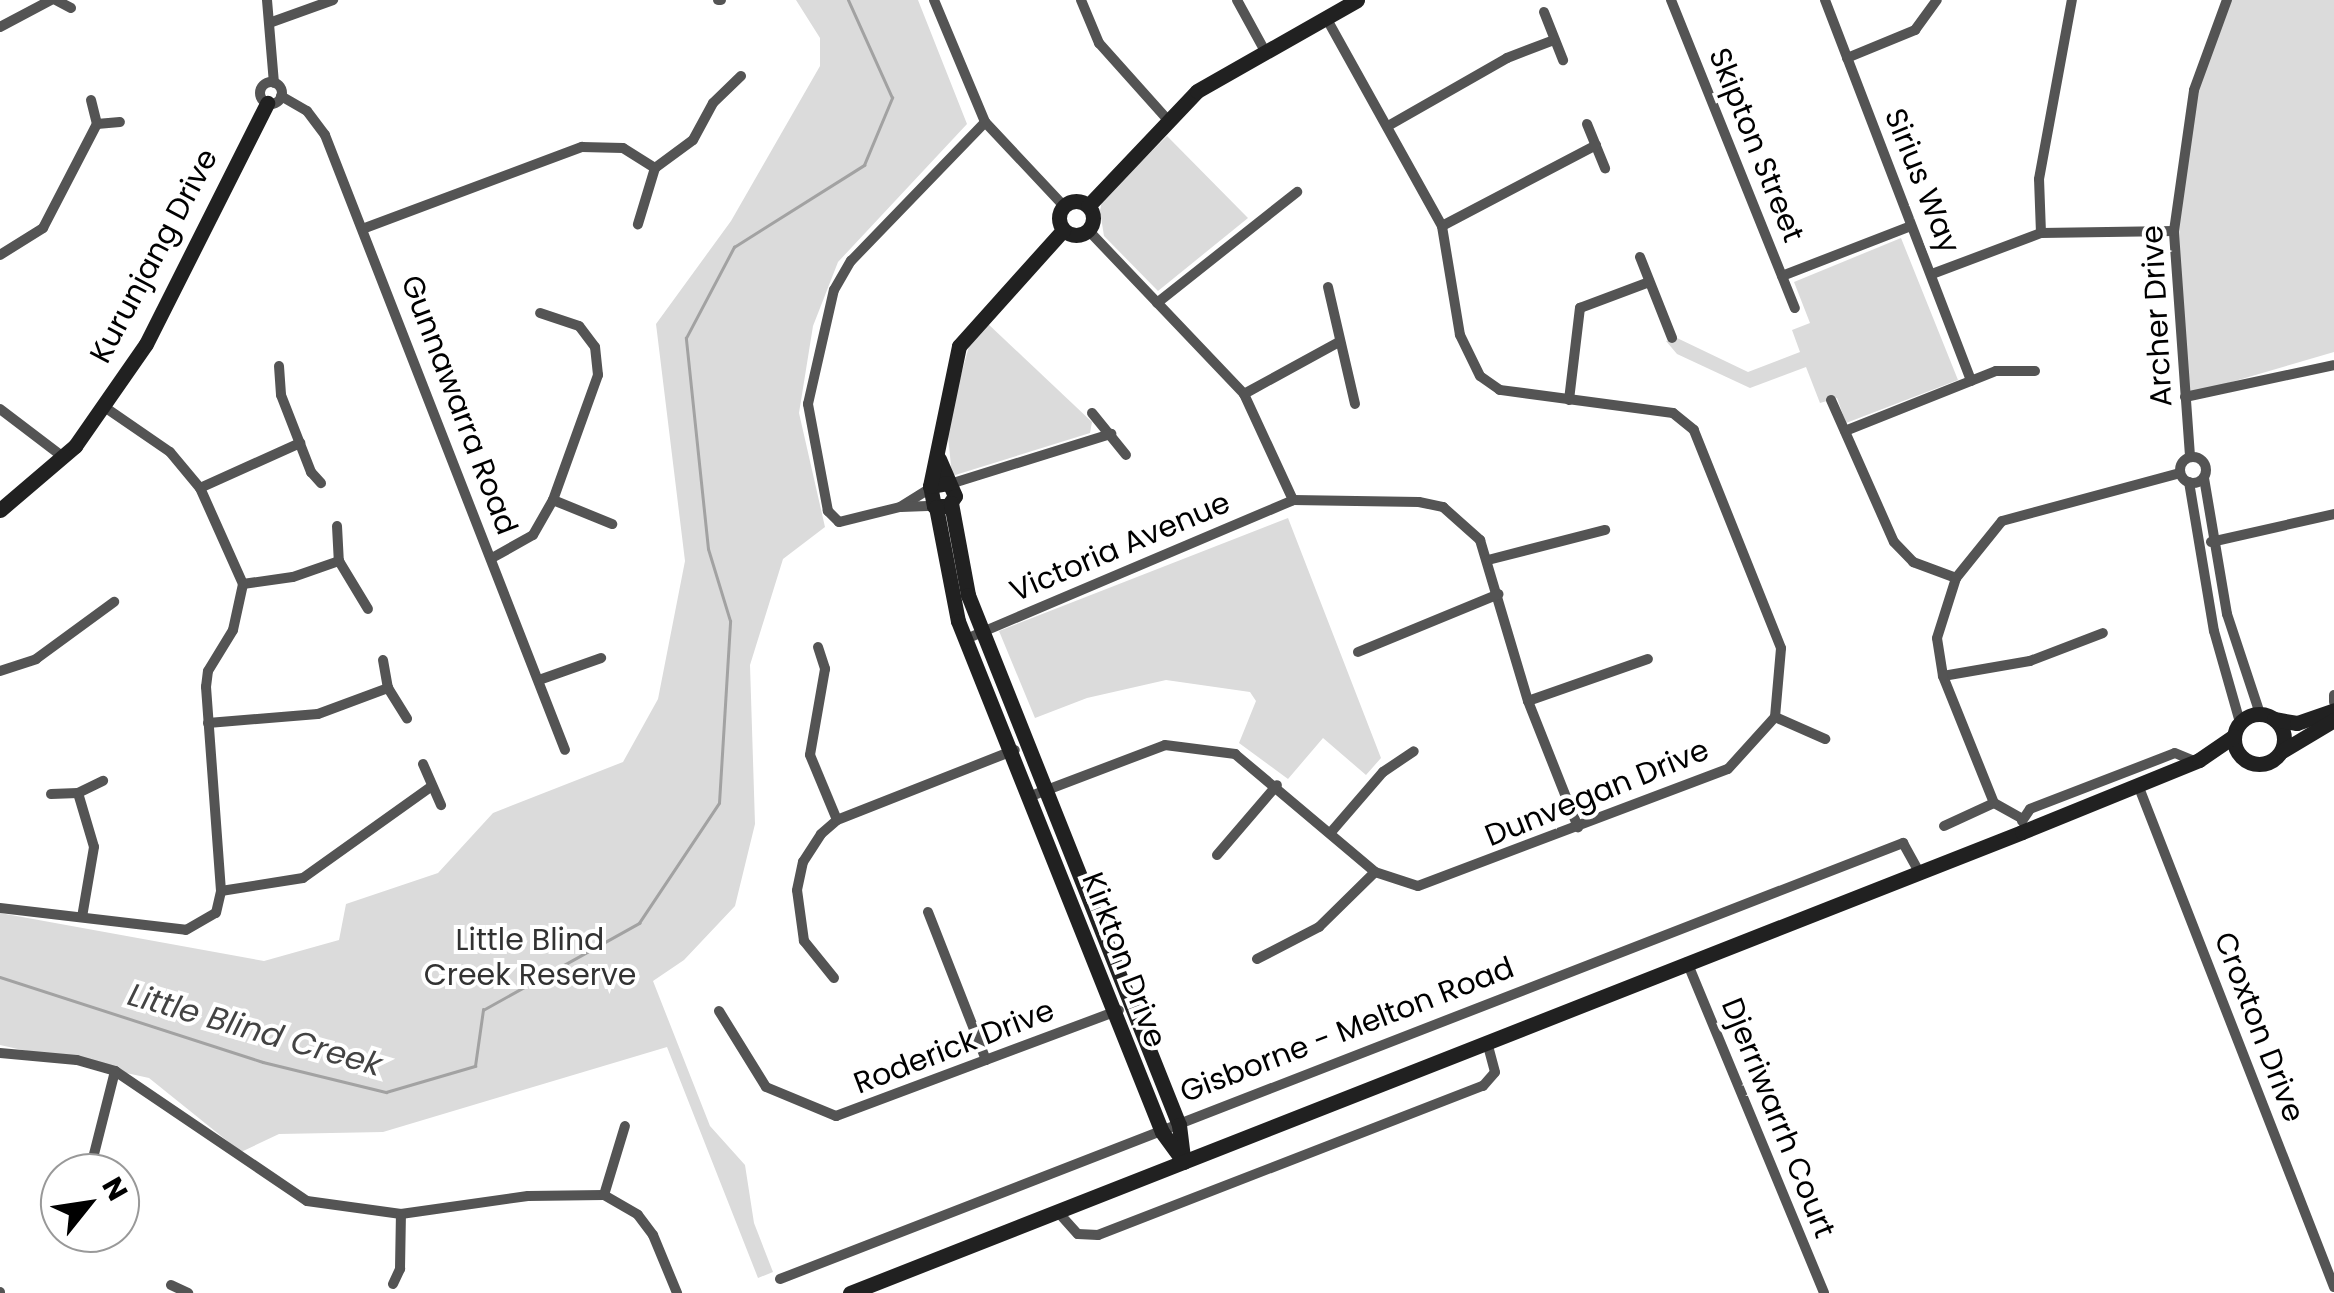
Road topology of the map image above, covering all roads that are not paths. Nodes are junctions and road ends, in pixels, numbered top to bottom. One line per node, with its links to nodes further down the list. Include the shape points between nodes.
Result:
1 (54, 0): 13 (street); 17 (street)
2 (267, 0): 16 (street)
3 (333, 0): 16 (street)
4 (934, 0): 28 (street)
5 (1081, 0): 26 (street, via 1098,43)
6 (1237, 0): 19 (street)
7 (1358, 0): 15 (street)
8 (1671, 0): 49 (street, Skipton Street)
9 (1825, 0): 20 (street, Sirius Way)
10 (1938, 0): 20 (street, via 1916,30)
11 (2072, 0): 45 (street, via 2040,180)
12 (2226, 0): 44 (street, Archer Drive, via 2194,90)
13 (71, 8)
14 (1544, 12): 18 (street)
15 (1328, 19): 19 (street); 31 (street)
16 (272, 22): 23 (street)
17 (0, 27)
18 (1554, 40): 21 (street); 31 (street, via 1507,58)
19 (1266, 52): 26 (street, via 1197,91)
20 (1847, 58): 40 (street, Sirius Way)
21 (1563, 60)
22 (740, 76): 33 (street, via 713,103 693,140)
23 (274, 83): 25 (street); 25 (street, via 260,92)
24 (92, 100): 29 (street)
25 (274, 100): 41 (street, Gunnawarra Road, via 306,111 325,135); 66 (street, Kurunjang Drive, via 146,344)
26 (1167, 118): 37 (street)
27 (120, 122): 29 (street)
28 (985, 122): 36 (street); 84 (street, via 851,261 822,328 808,404 828,511 847,524)
29 (97, 124): 46 (street, via 43,228)
30 (1587, 124): 32 (street)
31 (1388, 126): 39 (street)
32 (1596, 145): 34 (street); 39 (street)
33 (656, 168): 38 (street); 41 (street, via 623,148 582,147)
34 (1604, 168)
35 (1297, 192): 52 (street)
36 (1064, 206): 37 (street); 42 (street)
37 (1088, 206): 43 (street)
38 (638, 224)
39 (1442, 226): 63 (street, via 1467,358 1500,390)
40 (1911, 226): 48 (street, Sirius Way); 49 (street)
41 (365, 228): 91 (street, Gunnawarra Road)
42 (1063, 230): 43 (street); 75 (street, Kirkton Drive, via 959,346 942,410)
43 (1088, 230): 52 (street)
44 (2174, 230): 45 (street); 62 (street, Archer Drive)
45 (2042, 233): 48 (street)
46 (0, 255)
47 (1640, 257): 50 (street)
48 (1932, 274): 60 (street, Sirius Way)
49 (1782, 276): 53 (street, Skipton Street)
50 (1649, 282): 55 (street); 63 (street, via 1580,308)
51 (1328, 287): 56 (street)
52 (1157, 303): 61 (street)
53 (1795, 308)
54 (540, 313): 82 (street, via 580,326 596,347 598,374)
55 (1672, 338)
56 (1339, 342): 61 (street); 65 (street)
57 (2334, 365): 62 (street)
58 (279, 366): 71 (street, via 281,394)
59 (2034, 371): 60 (street)
60 (1971, 381): 69 (street)
61 (1244, 394): 83 (street)
62 (2185, 397): 74 (street, Archer Drive)
63 (1569, 400): 113 (street, via 1673,413 1694,430 1709,454 1781,648)
64 (1831, 400): 69 (street)
65 (1354, 404)
66 (103, 406): 72 (street, Kurunjang Drive, via 75,446); 79 (street, via 170,452)
67 (0, 409): 72 (street)
68 (1092, 413): 70 (street)
69 (1844, 432): 94 (street, via 1894,542 1913,562)
70 (1111, 434): 73 (street); 81 (street, via 980,478)
71 (300, 443): 78 (street); 79 (street)
72 (58, 454): 85 (street, Kurunjang Drive, via 55,468)
73 (1126, 455)
74 (2190, 456): 76 (street); 77 (street, via 2205,462)
75 (939, 458): 80 (street, Kirkton Drive); 81 (street, Kirkton Drive)
76 (2184, 478): 77 (street); 94 (street, via 2002,521); 118 (street)
77 (2204, 478): 90 (street)
78 (322, 483)
79 (200, 488): 95 (street)
80 (929, 488): 81 (street); 84 (street)
81 (946, 497): 84 (street); 99 (street, Kirkton Drive, via 962,574); 101 (street, Kirkton Drive, via 952,602)
82 (553, 500): 87 (street); 91 (street, via 532,534)
83 (1293, 500): 92 (street, via 1444,507 1466,523); 99 (street, Victoria Avenue)
84 (900, 507)
85 (0, 510)
86 (2334, 514): 90 (street)
87 (612, 524)
88 (337, 526): 93 (street)
89 (1605, 530): 92 (street)
90 (2211, 542): 114 (street)
91 (492, 558): 109 (street, Gunnawarra Road)
92 (1488, 560): 96 (street)
93 (339, 561): 95 (street); 98 (street)
94 (1956, 578): 108 (street, via 1937,638)
95 (243, 584): 117 (street, via 233,630 208,671)
96 (1499, 594): 103 (street); 111 (street)
97 (114, 602): 107 (street, via 36,660)
98 (368, 608)
99 (984, 632): 101 (street, Victoria Avenue); 120 (street, Kirkton Drive)
100 (2103, 633): 108 (street, via 2030,661)
101 (966, 639): 122 (street, Kirkton Drive)
102 (818, 647): 138 (street, via 825,669 810,755)
103 (1358, 652)
104 (601, 658): 109 (street)
105 (1648, 659): 111 (street)
106 (383, 660): 110 (street)
107 (0, 671)
108 (1943, 676): 136 (street)
109 (539, 680): 121 (street, Gunnawarra Road)
110 (388, 688): 115 (street); 117 (street, via 318,714)
111 (1528, 702): 141 (street)
112 (2334, 710): 114 (street, via 2297,724)
113 (1775, 716): 119 (street); 141 (street, Dunvegan Drive, via 1728,769)
114 (2267, 716): 118 (street); 124 (street, via 2283,734)
115 (407, 719)
116 (2334, 720): 124 (street)
117 (208, 724): 146 (street)
118 (2237, 729): 125 (street, Gisborne - Melton Road); 126 (street)
119 (1825, 739)
120 (1030, 744): 122 (street); 132 (street, Kirkton Drive)
121 (565, 750)
122 (1013, 751): 135 (street, Kirkton Drive); 138 (street)
123 (1414, 751): 142 (street, via 1383,772)
124 (2282, 751): 126 (street, via 2264,764)
125 (2197, 761): 126 (street, Gisborne - Melton Road); 130 (street, Gisborne - Melton Road); 139 (street, Gisborne - Melton Road, via 2175,753)
126 (2246, 761)
127 (423, 764): 131 (street)
128 (103, 781): 134 (street)
129 (1278, 785): 132 (street, Dunvegan Drive, via 1236,754 1164,745); 142 (street, Dunvegan Drive); 143 (street)
130 (2138, 785): 139 (street, Gisborne - Melton Road); 171 (street, Croxton Drive)
131 (429, 788): 137 (street); 146 (street, via 303,878)
132 (1049, 788): 135 (street, Dunvegan Drive); 153 (street, Kirkton Drive)
133 (52, 794): 134 (street)
134 (78, 794): 149 (street, via 94,847)
135 (1031, 796): 155 (street, Kirkton Drive)
136 (1994, 803): 139 (street); 140 (street)
137 (441, 805)
138 (837, 820): 152 (street, via 803,862 796,890 804,941)
139 (2022, 825): 145 (street, Gisborne - Melton Road)
140 (1944, 826)
141 (1578, 827): 144 (street, Dunvegan Drive, via 1418,886)
142 (1332, 831): 144 (street, Dunvegan Drive)
143 (1217, 855)
144 (1375, 872): 150 (street, via 1319,926)
145 (1919, 872): 151 (street, Gisborne - Melton Road); 160 (street, Gisborne - Melton Road, via 1903,843)
146 (221, 891): 149 (street, via 216,913 186,930)
147 (0, 908): 149 (street)
148 (928, 912): 158 (street)
149 (82, 917)
150 (1257, 959)
151 (1687, 962): 156 (street, Gisborne - Melton Road); 175 (street, Djerriwarrh Court)
152 (834, 978)
153 (1132, 1005): 155 (street, Roderick Drive); 160 (street, Kirkton Drive)
154 (719, 1011): 158 (street, Roderick Drive, via 766,1087 836,1116)
155 (1114, 1012): 158 (street, Roderick Drive); 162 (street, Kirkton Drive)
156 (1487, 1042): 164 (street, Gisborne - Melton Road); 166 (street, Gisborne - Melton Road, via 1495,1072 1483,1086 1098,1234 1078,1234)
157 (0, 1053): 159 (street, via 77,1060)
158 (986, 1060)
159 (114, 1071): 163 (street); 167 (street, via 307,1201)
160 (1179, 1125): 162 (street, Gisborne - Melton Road); 164 (street, Kirkton Drive)
161 (625, 1126): 165 (street)
162 (1162, 1132): 164 (street, Kirkton Drive); 168 (street, Gisborne - Melton Road)
163 (94, 1153)
164 (1184, 1162): 166 (street, Gisborne - Melton Road)
165 (604, 1195): 167 (street, via 528,1196); 173 (street, via 638,1215 654,1234)
166 (1058, 1212): 174 (street, Gisborne - Melton Road)
167 (401, 1214): 169 (street, via 400,1270)
168 (780, 1280)
169 (393, 1284)
170 (171, 1285): 172 (street)
171 (2334, 1287)
172 (188, 1293)
173 (677, 1293)
174 (850, 1293)
175 (1824, 1293)

